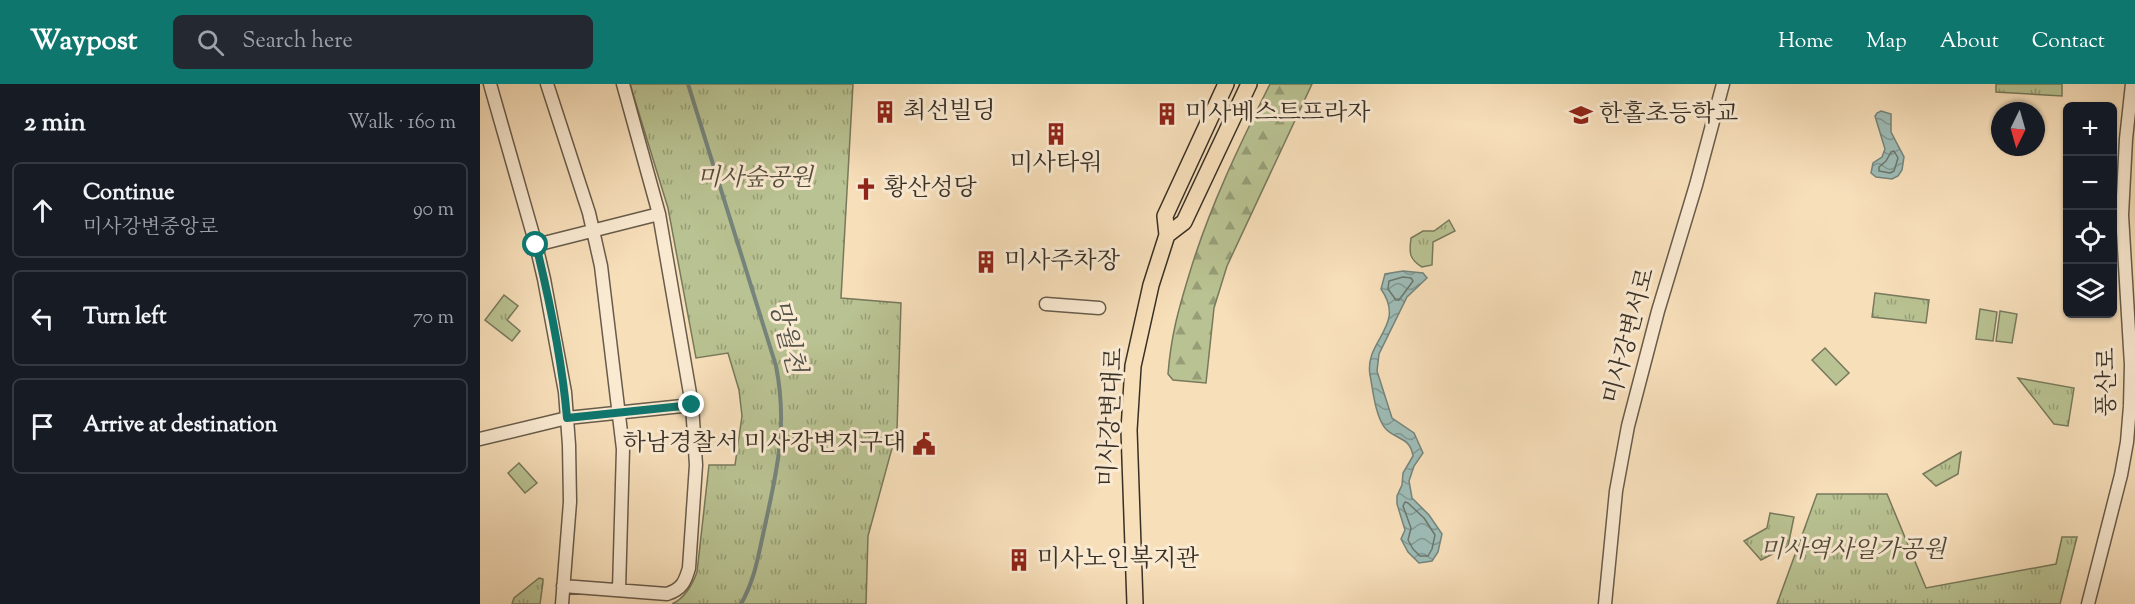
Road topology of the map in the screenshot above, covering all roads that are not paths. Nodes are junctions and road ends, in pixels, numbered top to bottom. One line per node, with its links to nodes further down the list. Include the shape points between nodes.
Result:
1 (490, 84): 11 (street)
2 (548, 84): 9 (street)
3 (623, 84): 8 (street)
4 (1226, 84): 10 (main road, 미사강변대로, via 1166,216)
5 (1249, 84): 10 (main road, 미사강변대로, via 1184,222)
6 (1723, 84): 22 (street, 미사강변서로, via 1628,426 1616,491)
7 (2132, 84): 23 (street, 풍산로, via 2122,215 2130,415 2121,475)
8 (659, 214): 9 (street); 14 (street)
9 (594, 232): 11 (street); 15 (street)
10 (1167, 235): 21 (main road, 미사강변대로, via 1133,366 1129,430)
11 (536, 245): 16 (street)
12 (1046, 304): 13 (street)
13 (1099, 308)
14 (692, 405): 15 (street); 19 (street, via 696,465 685,580 679,590 668,594)
15 (620, 412): 16 (street); 19 (street)
16 (567, 418): 17 (street); 18 (street, via 570,502)
17 (480, 439)
18 (563, 586): 19 (street); 20 (street)
19 (620, 590)
20 (562, 604)
21 (1135, 604)
22 (1605, 604)
23 (2088, 604)

